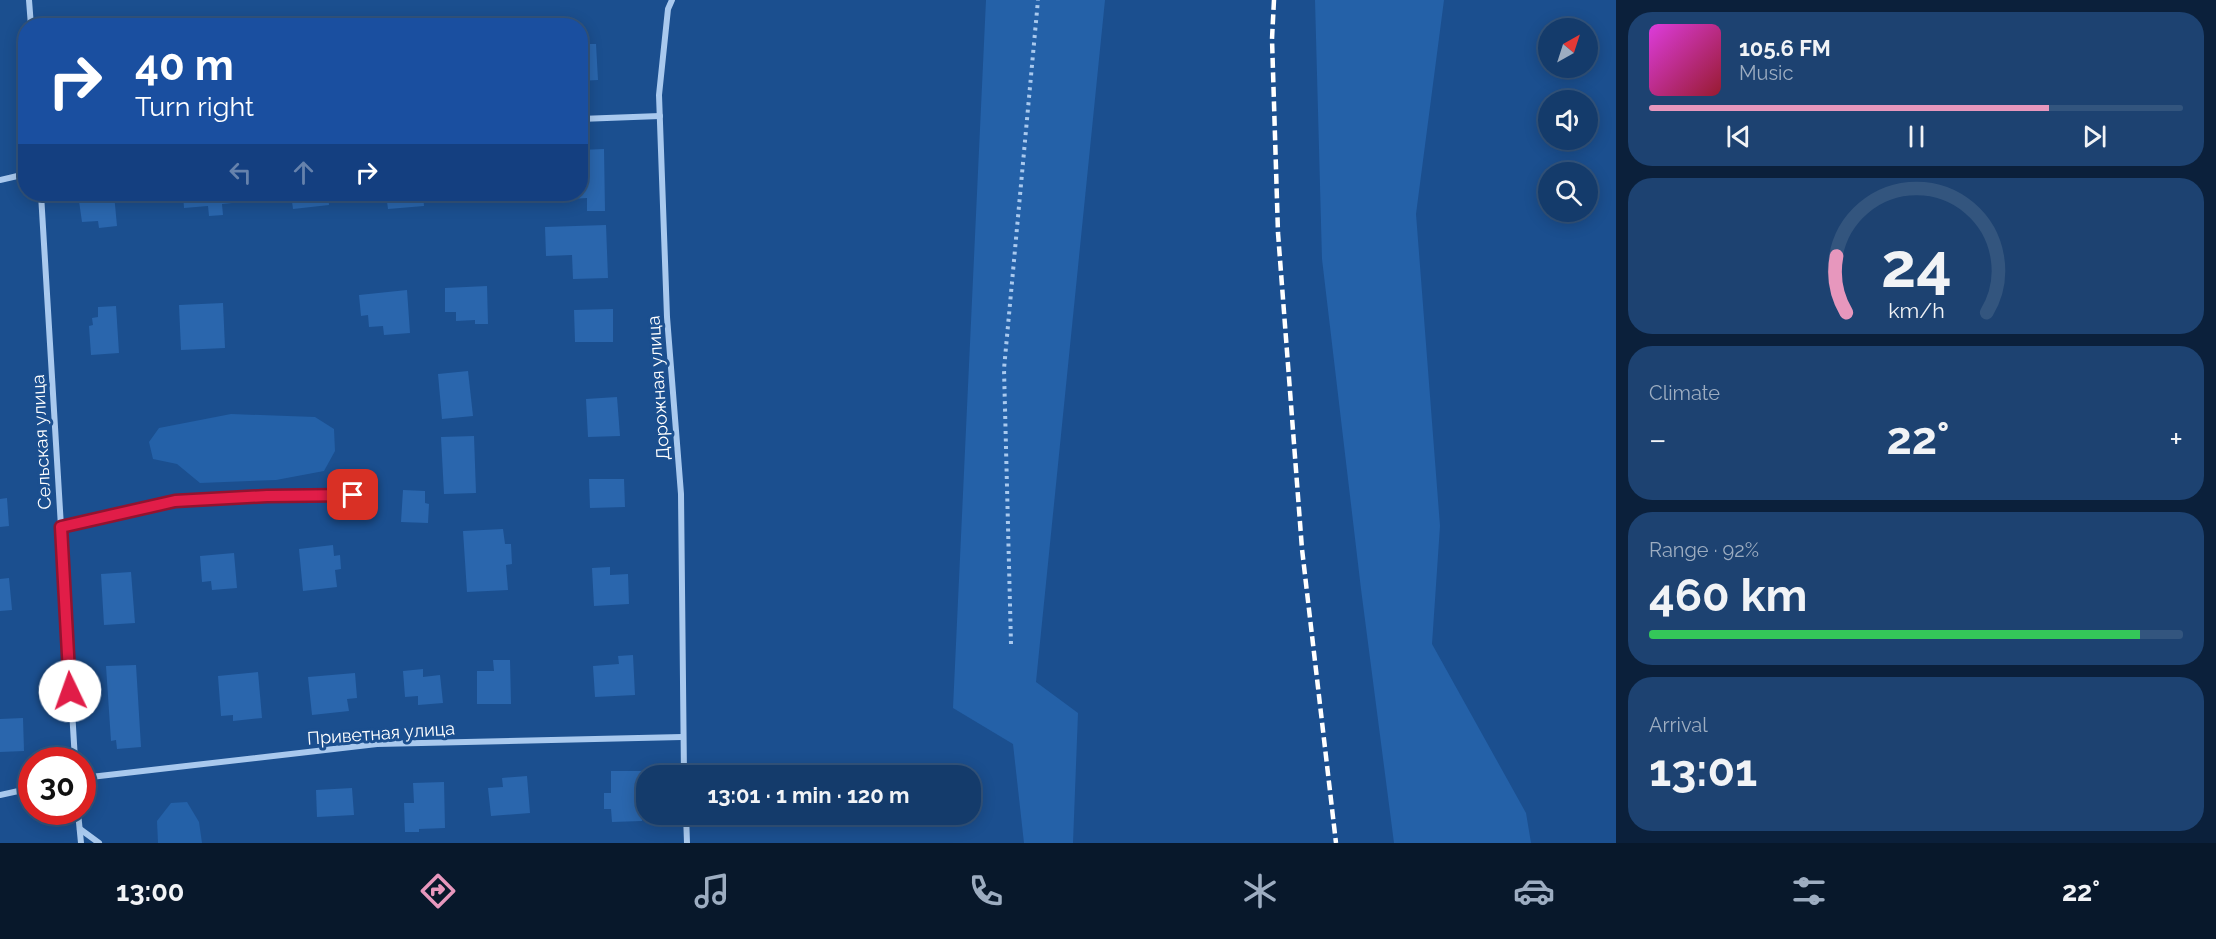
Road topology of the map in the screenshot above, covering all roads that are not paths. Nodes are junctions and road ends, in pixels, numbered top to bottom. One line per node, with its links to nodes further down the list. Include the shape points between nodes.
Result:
1 (29, 0): 3 (street)
2 (672, 0): 4 (street, Дорожная улица, via 659,95)
3 (30, 18)
4 (660, 116): 5 (street); 11 (street, Дорожная улица, via 667,317 681,494)
5 (588, 119)
6 (18, 176): 7 (street)
7 (0, 180)
8 (41, 201): 10 (street, Сельская улица)
9 (353, 495): 10 (street, via 175,501)
10 (61, 527): 12 (street, Сельская улица)
11 (682, 737): 13 (street, Дорожная улица); 14 (street, Приветная улица, via 377,744)
12 (74, 747)
13 (683, 765)
14 (96, 776)
15 (18, 791): 16 (street)
16 (0, 795)
17 (80, 825): 19 (street)
18 (686, 825): 22 (street)
19 (80, 829): 20 (street); 21 (street)
20 (81, 843)
21 (99, 843)
22 (687, 843)

